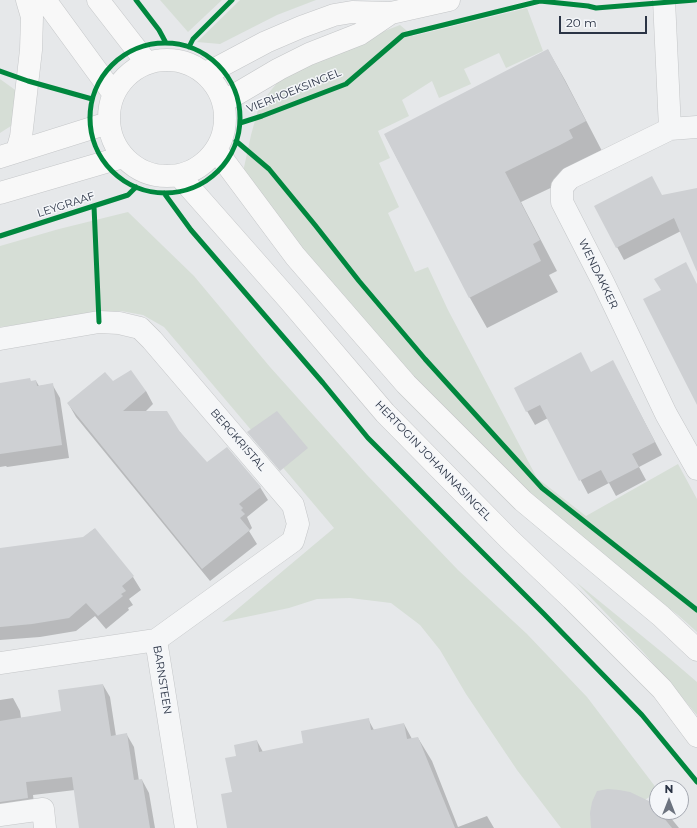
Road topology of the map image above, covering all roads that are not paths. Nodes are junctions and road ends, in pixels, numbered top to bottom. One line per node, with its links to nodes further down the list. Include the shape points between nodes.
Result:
1 (27, 0): 15 (main road, via 32,17 27,88 21,136)
2 (45, 0): 9 (main road)
3 (98, 0): 7 (main road)
4 (449, 0): 6 (main road, VIERHOEKSINGEL)
5 (664, 0): 13 (street)
6 (391, 13): 8 (main road, VIERHOEKSINGEL, via 352,12 334,15 266,42); 10 (main road, VIERHOEKSINGEL, via 360,34 309,54)
7 (147, 63): 8 (main road, via 179,61); 9 (main road, via 133,70)
8 (204, 73): 10 (main road, via 216,87)
9 (113, 94): 11 (main road)
10 (223, 102): 14 (main road, via 224,129)
11 (108, 123): 15 (main road); 16 (main road, via 113,141)
12 (697, 127): 13 (street, WENDAKKER)
13 (670, 129): 20 (street, WENDAKKER, via 570,178 562,187 562,202 666,414)
14 (216, 150): 17 (main road, via 193,170); 22 (main road, via 295,256 406,384 523,500 661,616)
15 (9, 154)
16 (123, 157): 17 (main road, via 134,167 148,173); 18 (main road)
17 (179, 175): 24 (main road, HERTOGIN JOHANNASINGEL, via 385,414 662,689)
18 (0, 193)
19 (0, 339): 21 (street, BERGKRISTAL, via 98,322 140,328 293,505 298,524 292,541)
20 (697, 469)
21 (156, 640): 23 (street, BARNSTEEN); 27 (street, BARNSTEEN)
22 (697, 650)
23 (0, 663)
24 (697, 736)
25 (0, 816): 26 (street, via 43,809)
26 (45, 828)
27 (186, 828)

